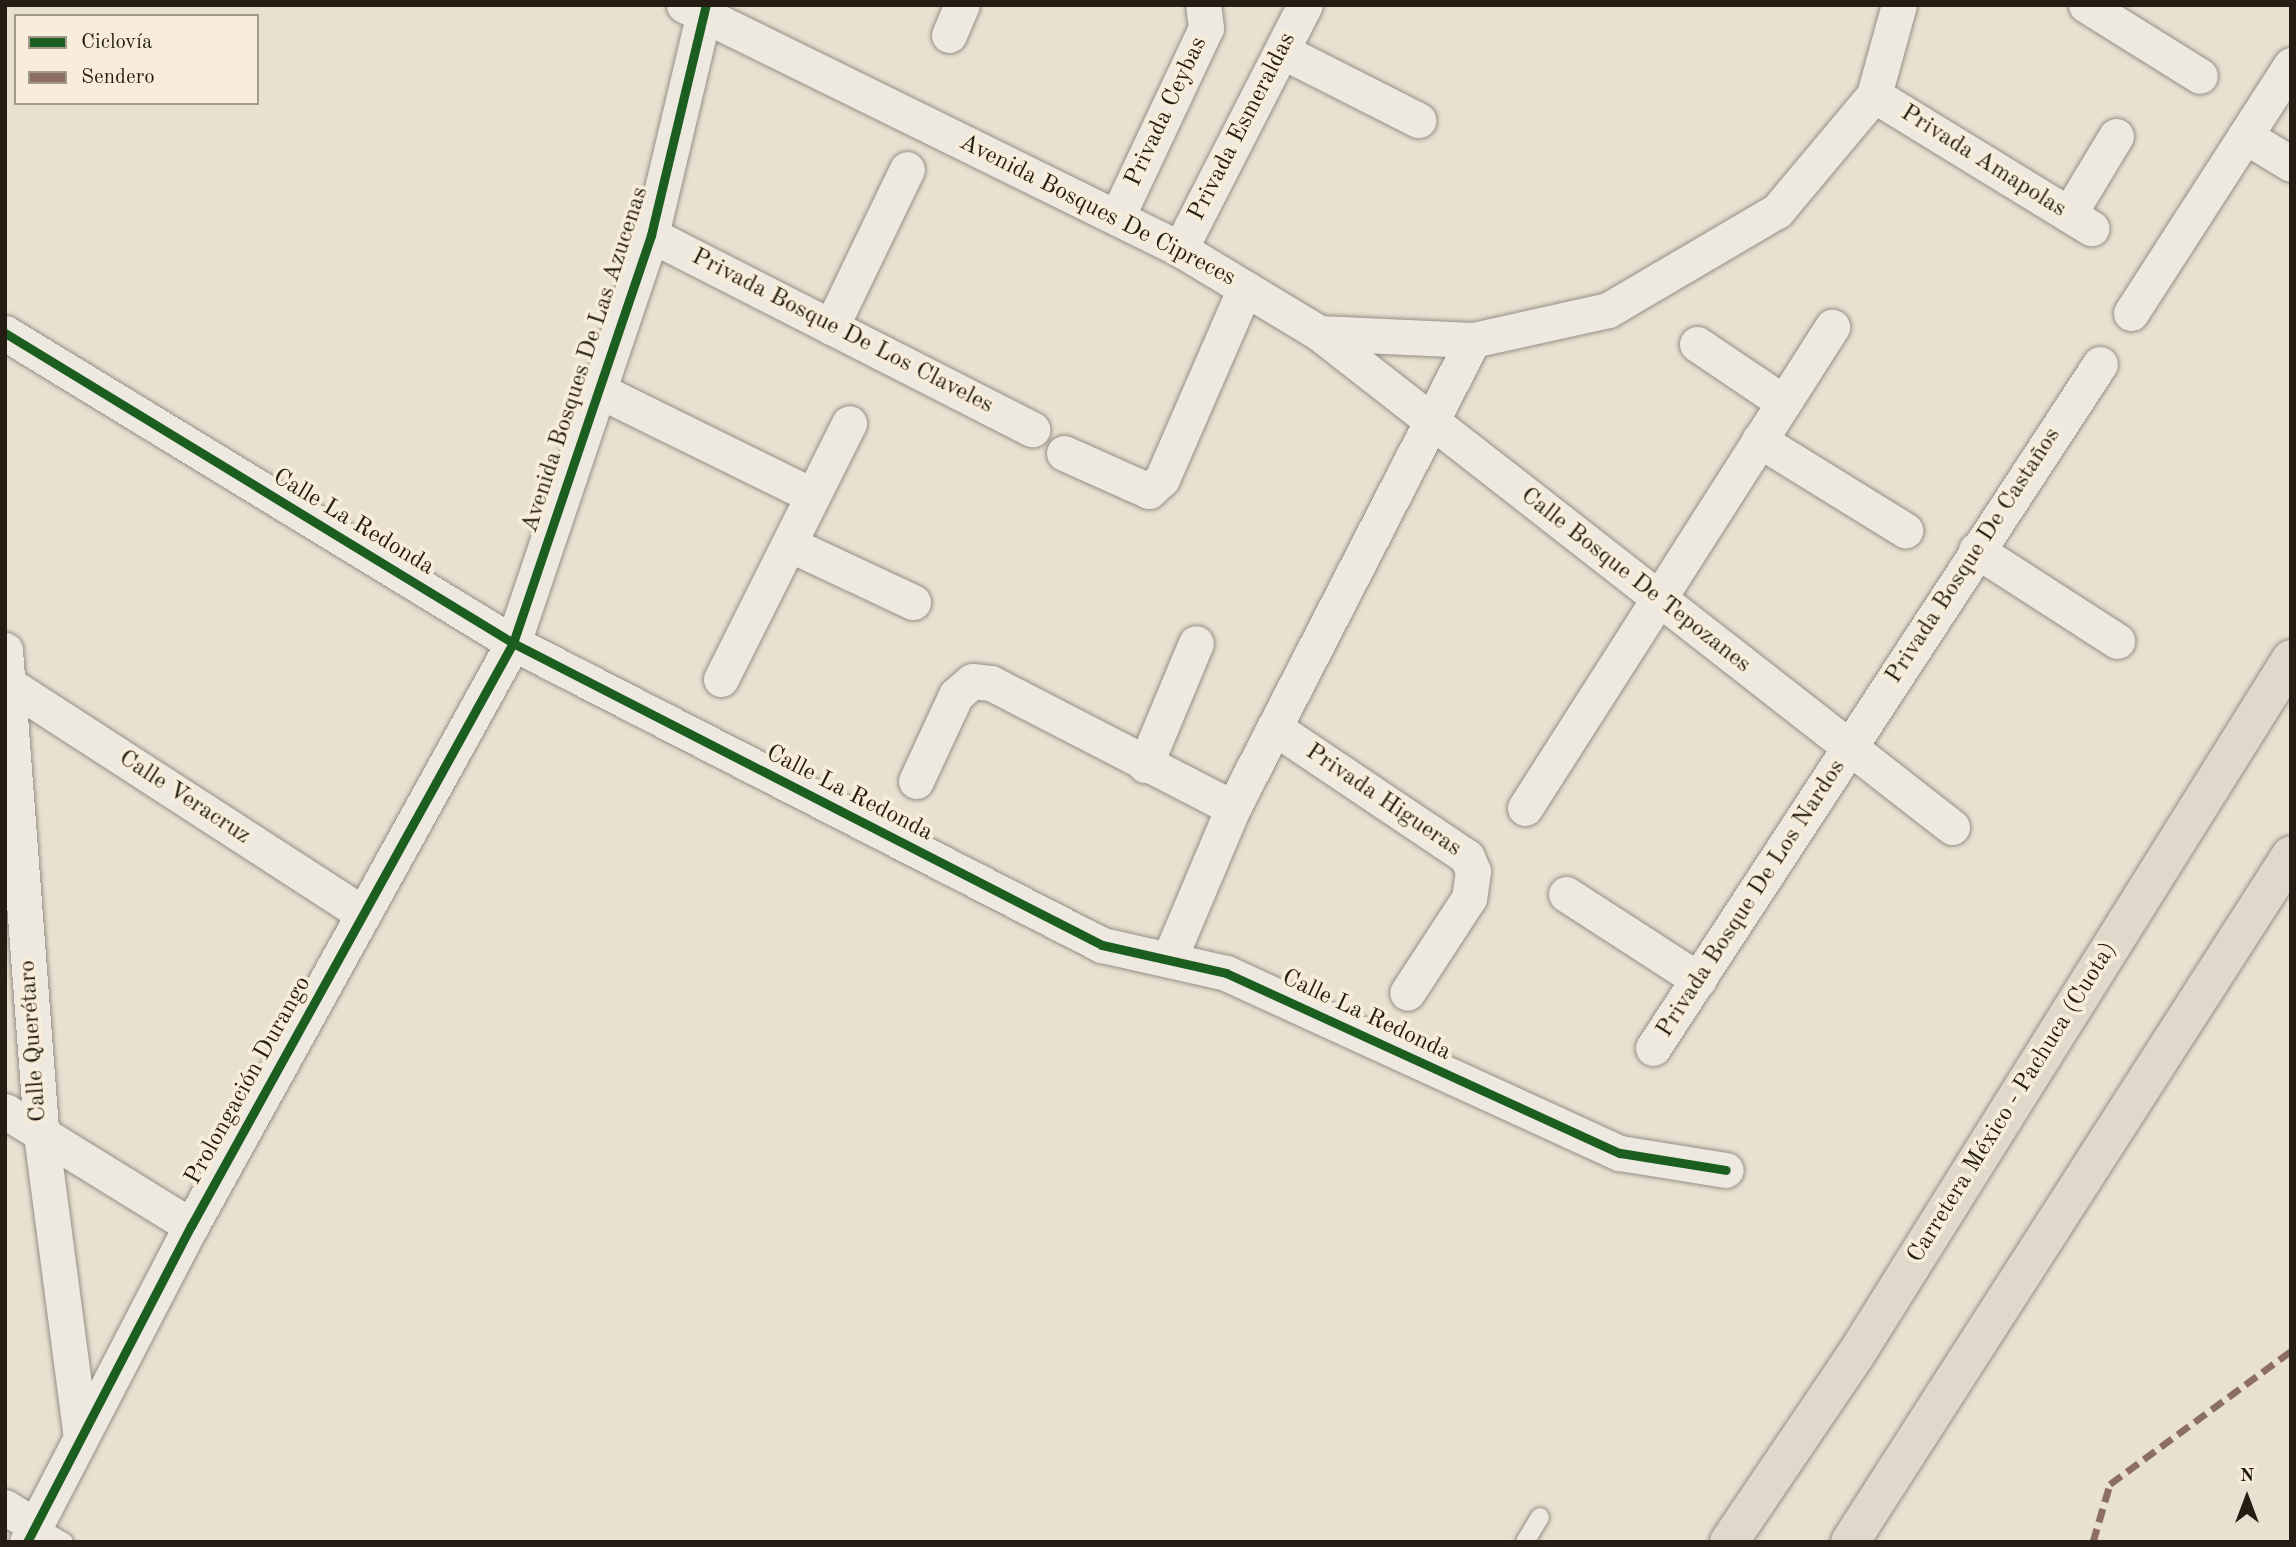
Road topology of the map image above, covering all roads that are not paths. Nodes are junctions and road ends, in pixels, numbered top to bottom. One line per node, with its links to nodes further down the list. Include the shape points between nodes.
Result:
1 (1203, 5): 15 (street, Privada Ceybas, via 1206,27)
2 (1305, 5): 6 (street, Privada Esmeraldas)
3 (1899, 5): 9 (street, Avenida Bosques De Cipreces)
4 (2086, 5): 8 (street)
5 (698, 8): 15 (street, Avenida Bosques De Cipreces); 16 (street, Avenida Bosques De Las Azucenas)
6 (1282, 51): 10 (street); 17 (street, Privada Esmeraldas)
7 (2291, 65): 12 (street)
8 (2200, 76)
9 (1874, 95): 11 (street, Privada Amapolas, via 2080,221); 24 (street, Avenida Bosques De Cipreces, via 1777,211 1608,310)
10 (1418, 120)
11 (2116, 136)
12 (2245, 136): 13 (street); 19 (street)
13 (2291, 164)
14 (907, 169): 20 (street)
15 (1117, 217): 17 (street, Avenida Bosques De Cipreces)
16 (651, 235): 20 (street, Privada Bosque De Los Claveles); 27 (street, Avenida Bosques De Las Azucenas)
17 (1180, 249): 18 (street, Avenida Bosques De Cipreces)
18 (1245, 288): 22 (street, Avenida Bosques De Cipreces); 33 (street, via 1162,479 1149,491)
19 (2131, 313)
20 (831, 327): 31 (street, Privada Bosque De Los Claveles)
21 (1832, 327): 28 (street)
22 (1320, 332): 24 (street, Avenida Bosques De Cipreces); 30 (street, Calle Bosque De Tepozanes)
23 (5, 333): 41 (street, Calle La Redonda)
24 (1474, 340): 30 (street)
25 (1697, 344): 28 (street)
26 (2100, 364): 37 (street, Privada Bosque De Castaños)
27 (600, 391): 34 (street); 41 (street, Avenida Bosques De Las Azucenas)
28 (1783, 402): 32 (street)
29 (849, 423): 34 (street)
30 (1433, 424): 38 (street, Calle Bosque De Tepozanes); 47 (street)
31 (1032, 429)
32 (1759, 440): 35 (street); 38 (street)
33 (1064, 453)
34 (813, 496): 36 (street)
35 (1905, 530)
36 (789, 544): 39 (street); 45 (street)
37 (1976, 550): 40 (street); 48 (street, Privada Bosque De Castaños)
38 (1658, 598): 48 (street, Calle Bosque De Tepozanes); 52 (street)
39 (913, 602)
40 (2117, 641)
41 (513, 643): 56 (street, Prolongación Durango); 57 (street, Calle La Redonda, via 1102,945)
42 (1196, 643): 49 (street)
43 (5, 650): 46 (street, Calle Querétaro)
44 (2291, 659): 70 (highway, Carretera México - Pachuca (Cuota), via 1855,1356)
45 (721, 680)
46 (7, 683): 56 (street, Calle Veracruz); 62 (street, Calle Querétaro)
47 (1275, 728): 51 (street); 59 (street, Privada Higueras, via 1467,857 1474,871 1469,898)
48 (1850, 749): 53 (street, Calle Bosque De Tepozanes); 58 (street, Privada Bosque De Los Nardos)
49 (1145, 765): 50 (street, via 991,683 972,681 956,695); 51 (street)
50 (916, 780)
51 (1233, 808): 57 (street)
52 (1525, 808)
53 (1952, 827)
54 (2291, 855): 71 (highway)
55 (1566, 894): 58 (street)
56 (363, 914): 64 (street, Prolongación Durango)
57 (1170, 957): 63 (street, Calle La Redonda, via 1226,973 1620,1153)
58 (1699, 980): 60 (street, Privada Bosque De Los Nardos)
59 (1407, 993)
60 (1653, 1048)
61 (5, 1111): 62 (street)
62 (41, 1134): 64 (street); 65 (street, Calle Querétaro)
63 (1726, 1170)
64 (191, 1226): 65 (street, Prolongación Durango)
65 (80, 1431): 68 (street, Prolongación Durango)
66 (5, 1507): 68 (street)
67 (1540, 1517): 69 (lane)
68 (42, 1536)
69 (1525, 1542)
70 (1729, 1542)
71 (1850, 1542)

